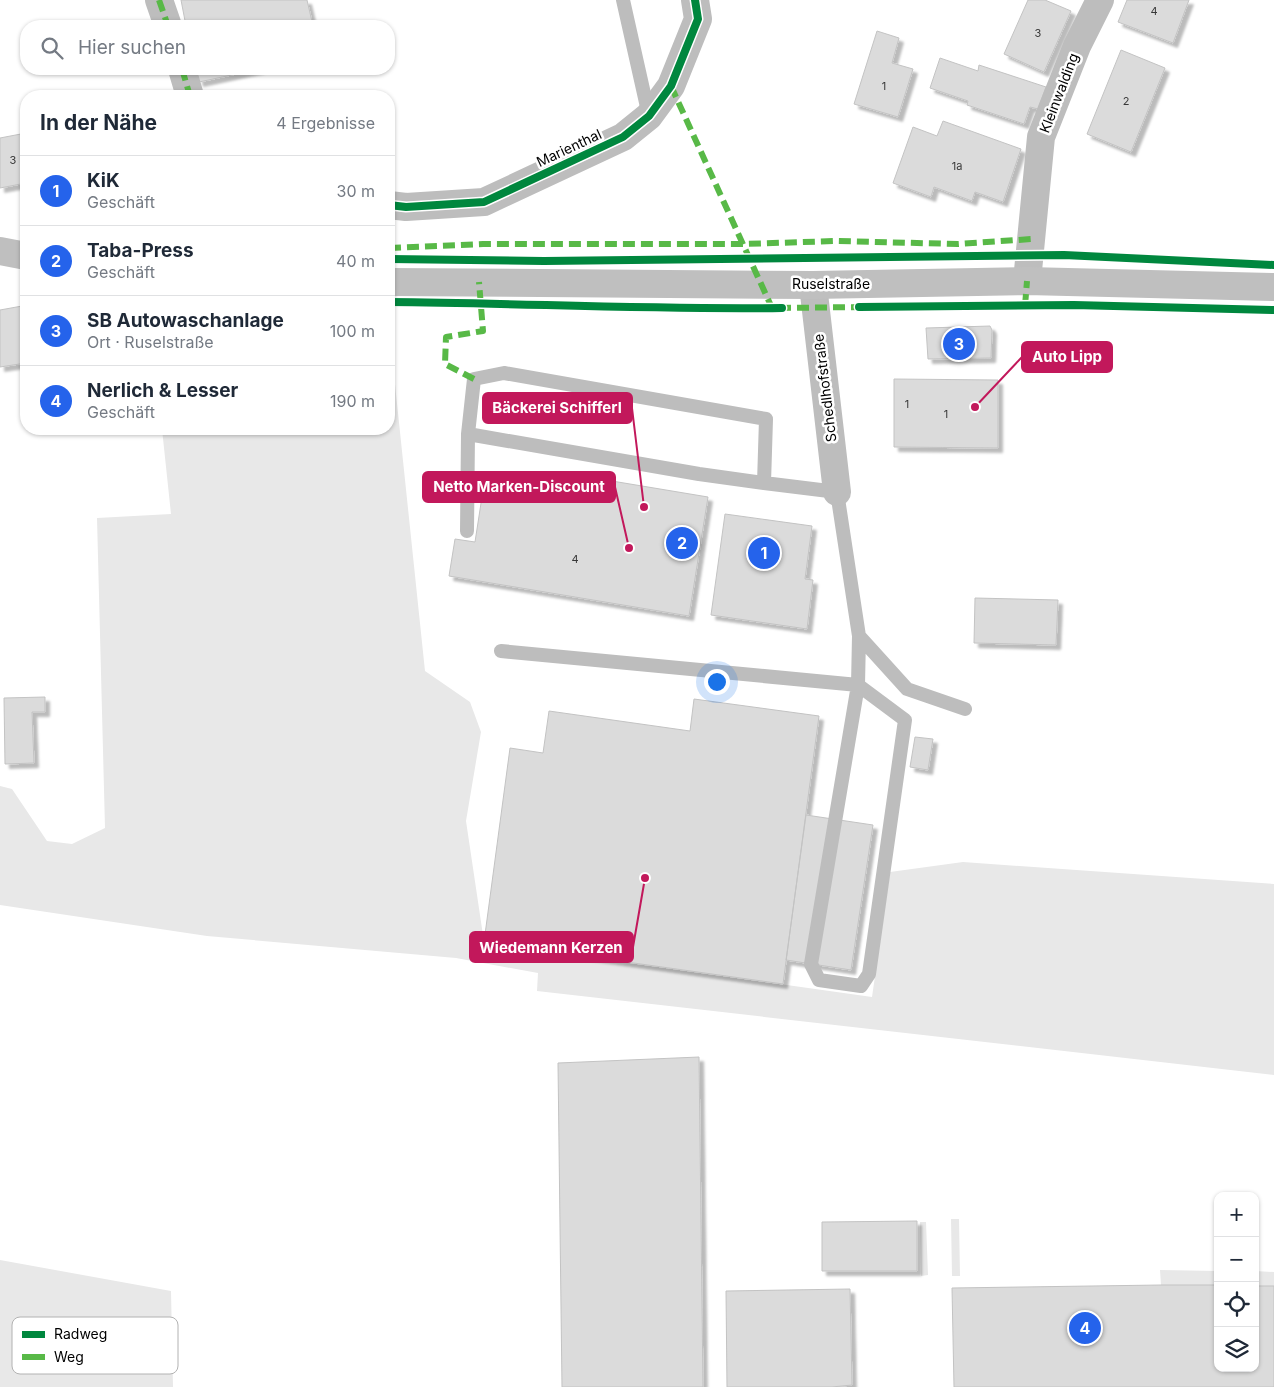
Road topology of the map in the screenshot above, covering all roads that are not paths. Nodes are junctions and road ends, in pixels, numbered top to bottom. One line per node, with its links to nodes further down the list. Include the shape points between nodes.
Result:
1 (159, 0): 5 (street)
2 (623, 0): 8 (lane)
3 (1100, 0): 12 (street, Kleinwalding, via 1077,46 1041,137)
4 (699, 6): 8 (street, Marienthal, via 671,86)
5 (166, 20)
6 (184, 75): 7 (street)
7 (188, 90)
8 (649, 116): 9 (street, Marienthal, via 623,137 484,202)
9 (395, 206)
10 (0, 251): 11 (main road)
11 (20, 255)
12 (1027, 281): 14 (main road, Ruselstraße); 15 (main road, Ruselstraße)
13 (395, 282): 14 (main road, Ruselstraße)
14 (813, 285): 18 (street, Schedlhofstraße)
15 (1274, 287)
16 (468, 434): 17 (lane); 17 (lane, via 474,379 504,373 766,419); 19 (lane)
17 (764, 483): 18 (lane)
18 (837, 492): 20 (lane)
19 (467, 531)
20 (859, 636): 22 (lane); 23 (lane, via 907,689)
21 (501, 651): 22 (lane)
22 (858, 685): 22 (lane, via 811,964 819,980 861,986 869,974 905,720)
23 (965, 709)

